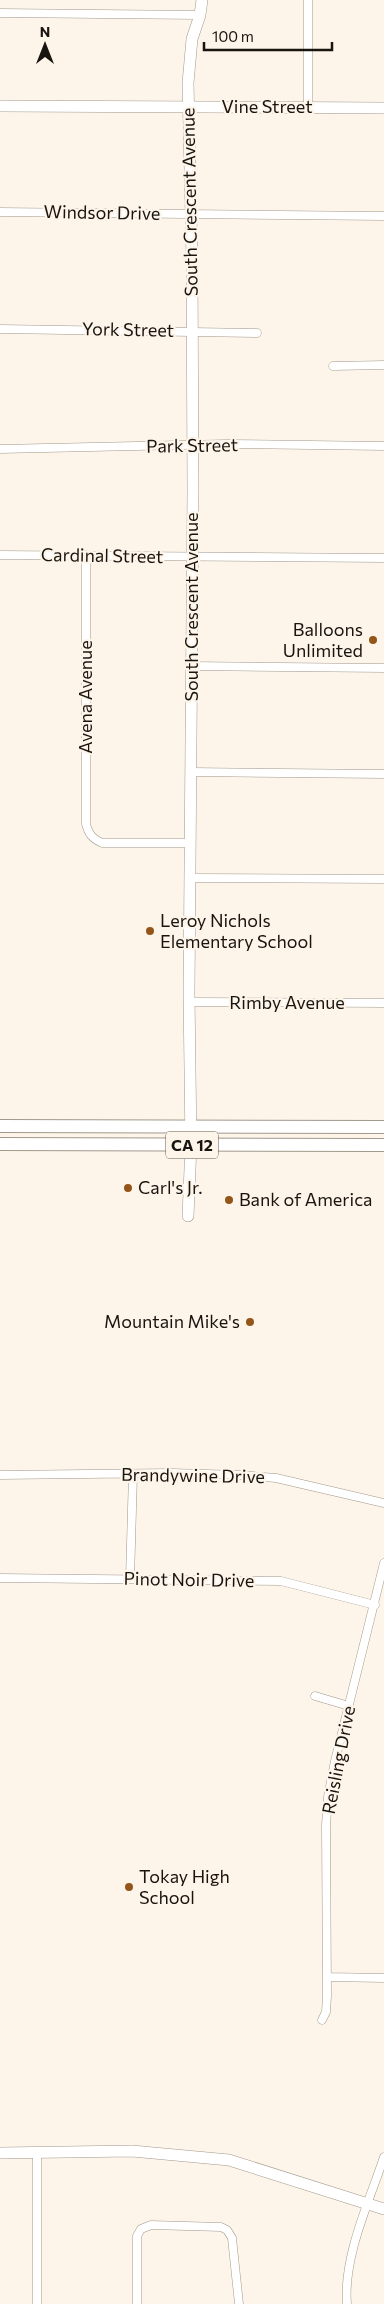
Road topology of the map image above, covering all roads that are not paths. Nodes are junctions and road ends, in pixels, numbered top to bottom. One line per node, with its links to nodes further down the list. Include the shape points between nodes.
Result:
1 (202, 0): 4 (street, South Crescent Avenue)
2 (308, 0): 7 (street)
3 (0, 14): 4 (street)
4 (200, 15): 6 (street, South Crescent Avenue, via 190,54)
5 (0, 106): 6 (street, Vine Street)
6 (188, 107): 7 (street, Vine Street); 10 (street, South Crescent Avenue)
7 (308, 107): 8 (street, Vine Street)
8 (384, 108)
9 (0, 212): 10 (street, Windsor Drive)
10 (191, 214): 11 (street, Windsor Drive); 13 (street, South Crescent Avenue)
11 (384, 216)
12 (0, 329): 13 (street, York Street)
13 (191, 331): 14 (street, York Street); 17 (street, South Crescent Avenue)
14 (257, 333)
15 (384, 365): 16 (street)
16 (333, 366)
17 (193, 445): 18 (street, Park Street); 19 (street, Park Street); 22 (street, South Crescent Avenue)
18 (384, 446)
19 (0, 449)
20 (86, 555): 21 (street, Cardinal Street); 22 (street, Cardinal Street); 28 (street, Avena Avenue, via 86,824 92,838 102,843)
21 (0, 556)
22 (192, 557): 23 (street, Cardinal Street); 24 (street, South Crescent Avenue)
23 (384, 558)
24 (192, 666): 25 (street); 26 (street, South Crescent Avenue)
25 (384, 668)
26 (191, 772): 27 (street); 28 (street, South Crescent Avenue)
27 (384, 774)
28 (190, 843): 29 (street, South Crescent Avenue)
29 (191, 878): 30 (street); 31 (street, South Crescent Avenue)
30 (384, 879)
31 (190, 1002): 32 (street, Rimby Avenue); 34 (street, South Crescent Avenue)
32 (384, 1003)
33 (0, 1126): 34 (main road, CA 12)
34 (190, 1127): 35 (main road, CA 12); 37 (street, South Crescent Avenue)
35 (384, 1127)
36 (0, 1144): 37 (main road, CA 12)
37 (191, 1145): 38 (main road, CA 12); 39 (street, South Crescent Avenue)
38 (384, 1145)
39 (188, 1216)
40 (133, 1474): 41 (street, Brandywine Drive); 42 (street, Brandywine Drive, via 229,1474 276,1478); 45 (street)
41 (0, 1475)
42 (384, 1502)
43 (384, 1563): 46 (street, Reisling Drive)
44 (0, 1578): 45 (street, Pinot Noir Drive)
45 (130, 1579): 46 (street, Pinot Noir Drive, via 281,1581)
46 (375, 1605): 48 (street, Reisling Drive)
47 (315, 1696): 48 (street)
48 (349, 1706): 49 (street, Reisling Drive, via 328,1796)
49 (327, 1978): 50 (street); 51 (street, Reisling Drive, via 326,2012)
50 (384, 1978)
51 (322, 2020)
52 (0, 2153): 53 (street)
53 (37, 2153): 55 (street, via 132,2151 229,2160); 57 (street)
54 (384, 2157): 55 (street)
55 (368, 2204): 56 (street); 60 (street, via 353,2252)
56 (384, 2209)
57 (37, 2304)
58 (137, 2304): 59 (street, via 137,2236 141,2229 151,2225 222,2227 227,2230 232,2238)
59 (239, 2304)
60 (347, 2304)

